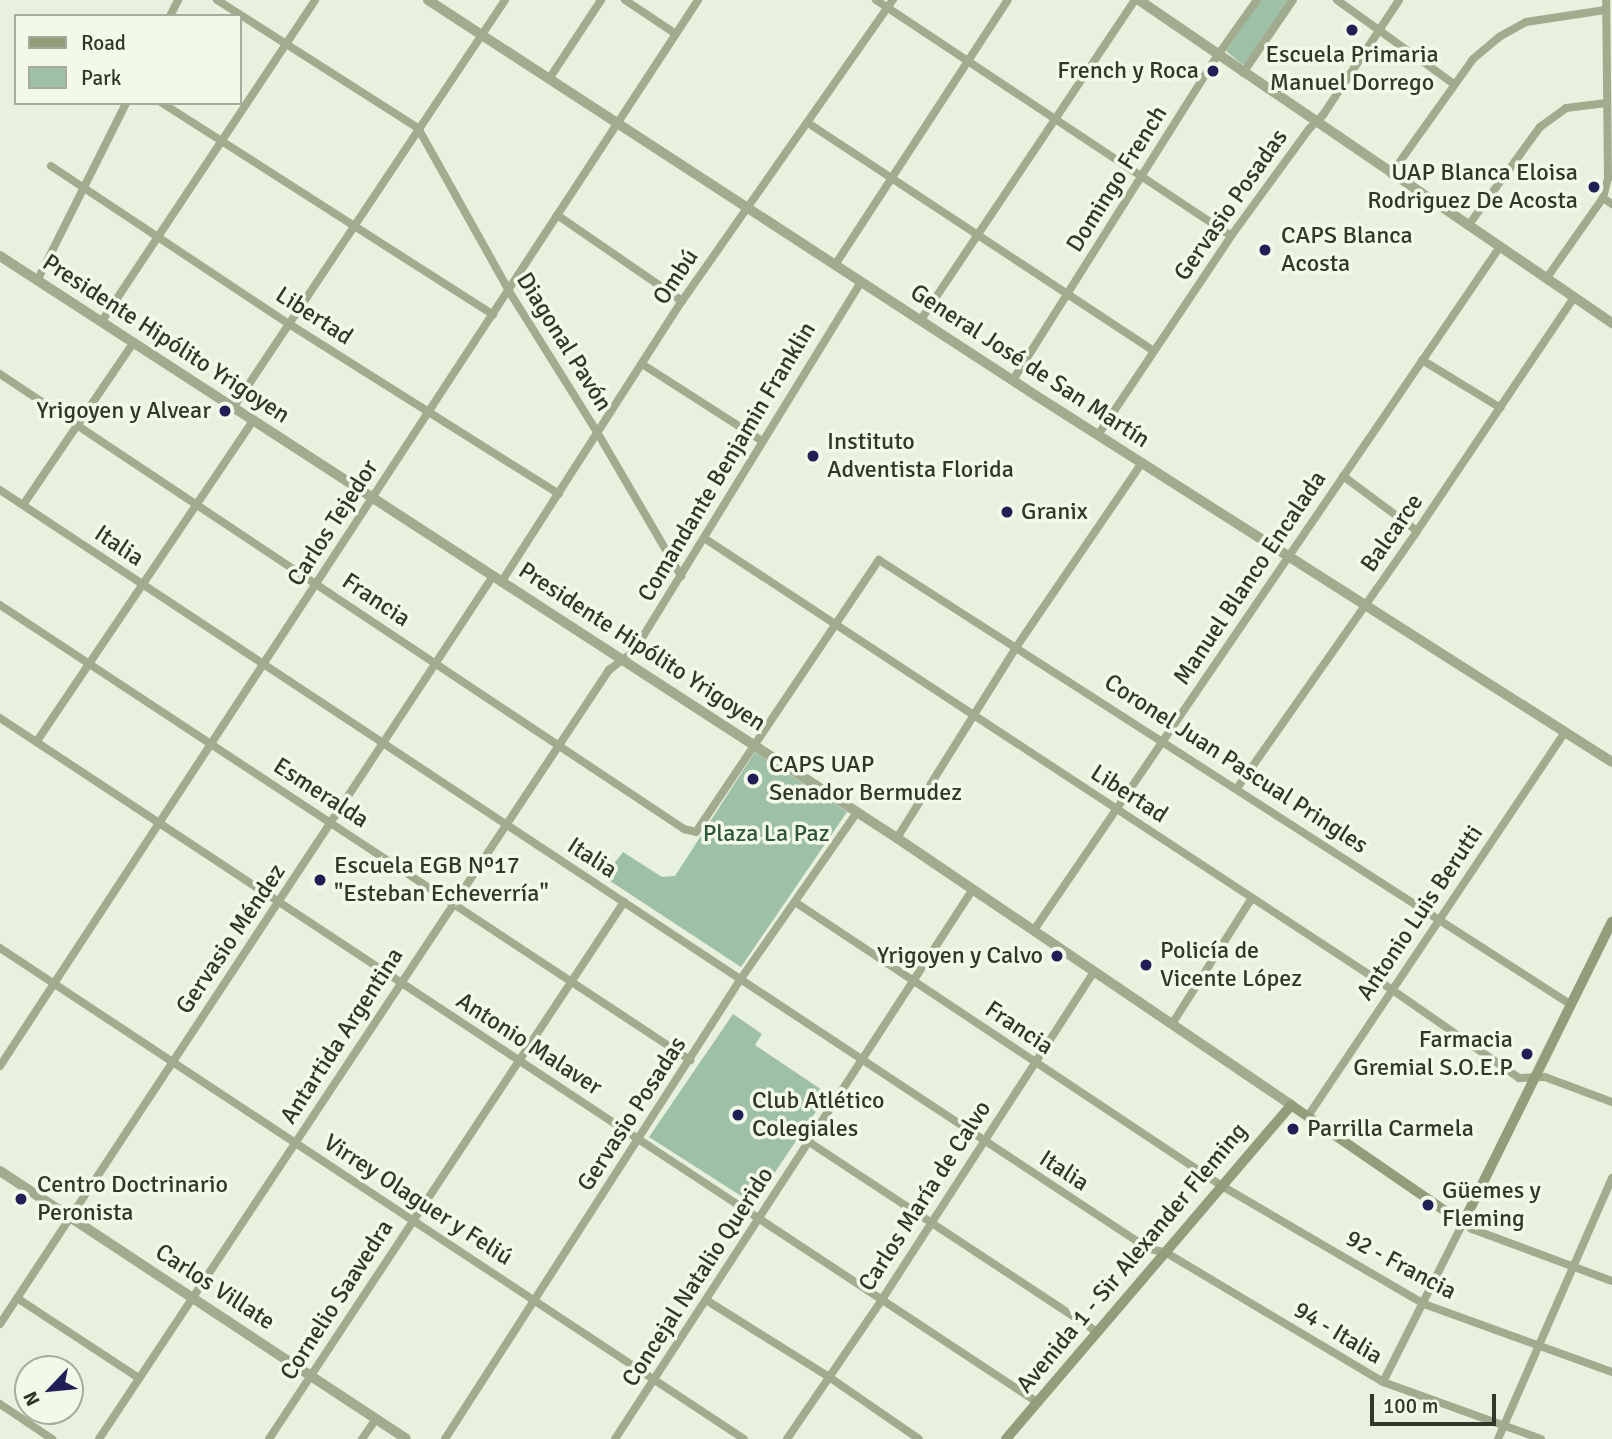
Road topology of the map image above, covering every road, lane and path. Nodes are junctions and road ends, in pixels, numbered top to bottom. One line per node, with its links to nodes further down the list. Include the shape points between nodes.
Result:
1 (217, 0): 18 (street)
2 (315, 0): 23 (street)
3 (428, 0): 22 (street, General José de San Martín)
4 (505, 0): 22 (street)
5 (601, 0): 27 (street)
6 (625, 0): 21 (street)
7 (698, 0): 21 (street, Carlos Tejedor)
8 (876, 0): 16 (street)
9 (1008, 0): 25 (street)
10 (1137, 0): 24 (street); 33 (street)
11 (1257, 0): 24 (street, Domingo French)
12 (1293, 0): 26 (street)
13 (1337, 0): 20 (street)
14 (1399, 0): 20 (street, Gervasio Posadas)
15 (1606, 0): 17 (street)
16 (890, 4): 25 (street); 35 (street, Ombú)
17 (1605, 10): 28 (street, via 1526,22 1473,59); 29 (street)
18 (239, 14)
19 (242, 16): 23 (street)
20 (1380, 31): 28 (street); 36 (street, Gervasio Posadas)
21 (676, 34): 34 (street, Carlos Tejedor)
22 (481, 35): 27 (street, General José de San Martín); 37 (street)
23 (285, 44): 37 (street); 38 (street)
24 (1218, 55): 26 (street); 41 (street, Domingo French)
25 (971, 61): 33 (street); 42 (street)
26 (1243, 73): 36 (street)
27 (549, 79): 34 (street, General José de San Martín)
28 (1454, 84): 40 (street)
29 (1609, 88): 30 (street)
30 (1605, 103): 44 (street, via 1608,178); 48 (street, via 1566,108 1540,127)
31 (125, 105): 43 (street)
32 (165, 105): 38 (street)
33 (1056, 118): 41 (street); 50 (street)
34 (617, 123): 46 (street, General José de San Martín); 47 (street, Carlos Tejedor)
35 (808, 123): 42 (street); 46 (street, Ombú)
36 (1315, 123): 40 (street); 52 (street, Gervasio Posadas)
37 (418, 128): 49 (street); 59 (street, Diagonal Pavón)
38 (220, 140): 49 (street); 51 (street)
39 (51, 166): 43 (street, Libertad)
40 (1391, 174): 48 (street)
41 (1142, 176): 52 (street); 60 (street, Domingo French)
42 (892, 177): 50 (street); 55 (street)
43 (85, 189): 51 (street, Libertad); 56 (street)
44 (1603, 198): 45 (street); 57 (street)
45 (1612, 204)
46 (746, 207): 55 (street, General José de San Martín); 62 (street, Ombú)
47 (557, 215): 59 (street, Carlos Tejedor); 62 (street)
48 (1468, 226): 53 (street)
49 (352, 227): 63 (street); 67 (street)
50 (978, 234): 60 (street); 65 (street)
51 (160, 236): 64 (street); 67 (street, Libertad)
52 (1231, 236): 69 (street, Gervasio Posadas)
53 (1499, 248): 57 (street); 70 (street, Manuel Blanco Encalada)
54 (0, 256): 56 (street, Presidente Hipólito Yrigoyen)
55 (835, 265): 58 (street, General José de San Martín)
56 (38, 279): 64 (street, Presidente Hipólito Yrigoyen)
57 (1546, 279): 61 (street)
58 (861, 282): 65 (street, General José de San Martín); 81 (street, Comandante Benjamin Franklin)
59 (509, 291): 63 (street, Carlos Tejedor); 79 (street, Diagonal Pavón)
60 (1068, 293): 69 (street); 73 (street, Domingo French)
61 (1574, 297): 66 (street); 75 (street, Balcarce)
62 (682, 301): 71 (street, Ombú)
63 (493, 315): 76 (street, Carlos Tejedor)
64 (102, 321): 68 (street, Presidente Hipólito Yrigoyen)
65 (920, 321): 73 (street, General José de San Martín)
66 (1612, 323)
67 (289, 324): 74 (street); 76 (street, Libertad)
68 (133, 343): 74 (street, Presidente Hipólito Yrigoyen); 78 (street)
69 (1154, 351): 80 (street, Gervasio Posadas)
70 (1422, 360): 75 (street); 83 (street, Manuel Blanco Encalada)
71 (642, 364): 79 (street, Ombú); 81 (street)
72 (0, 374): 78 (street, Francia)
73 (1013, 380): 80 (street, General José de San Martín)
74 (233, 408): 77 (street, Presidente Hipólito Yrigoyen)
75 (1501, 408): 89 (street, Balcarce)
76 (429, 413): 85 (street, Libertad); 86 (street, Carlos Tejedor)
77 (253, 421): 86 (street, Presidente Hipólito Yrigoyen); 87 (street)
78 (77, 425): 87 (street, Francia); 88 (street)
79 (597, 432): 85 (street, Ombú); 92 (street, Diagonal Pavón)
80 (1098, 435): 82 (street, General José de San Martín)
81 (762, 440): 90 (street, Comandante Benjamin Franklin)
82 (1142, 463): 91 (street, General José de San Martín); 99 (street)
83 (1343, 476): 89 (street); 91 (street, Manuel Blanco Encalada)
84 (0, 490): 88 (street, Italia)
85 (559, 494): 93 (street, Ombú)
86 (372, 499): 93 (street, Presidente Hipólito Yrigoyen); 95 (street, Carlos Tejedor)
87 (196, 504): 94 (street); 95 (street, Francia)
88 (23, 505): 94 (street, Italia)
89 (1417, 531): 97 (street, Balcarce)
90 (704, 538): 92 (street, Comandante Benjamin Franklin); 98 (street, Libertad)
91 (1287, 556): 97 (street, General José de San Martín); 108 (street, Manuel Blanco Encalada)
92 (681, 576): 100 (street, Comandante Benjamin Franklin, via 634,651)
93 (498, 579): 100 (street, Presidente Hipólito Yrigoyen); 101 (street, Gervasio Méndez)
94 (142, 584): 102 (street); 103 (street, Italia)
95 (317, 584): 101 (street, Francia); 103 (street, Carlos Tejedor)
96 (0, 605): 102 (street, Esmeralda)
97 (1366, 605): 106 (street, General José de San Martín); 114 (street, Balcarce)
98 (835, 624): 99 (street, Coronel Juan Pascual Pringles, via 879,560); 104 (street, Libertad); 112 (street)
99 (1017, 646): 104 (street); 108 (street, Coronel Juan Pascual Pringles)
100 (623, 660): 110 (street, Antartida Argentina, via 609,670); 112 (street, Presidente Hipólito Yrigoyen)
101 (435, 662): 109 (street, Gervasio Méndez); 110 (street, Francia)
102 (89, 664): 107 (street); 111 (street, Esmeralda)
103 (264, 665): 109 (street, Italia); 111 (street, Carlos Tejedor)
104 (974, 715): 115 (street, Libertad); 120 (street)
105 (0, 718): 107 (street, Antonio Malaver)
106 (1565, 732): 113 (street, General José de San Martín); 127 (street, Antonio Luis Berutti)
107 (37, 741): 117 (street, Antonio Malaver)
108 (1162, 741): 114 (street, Coronel Juan Pascual Pringles); 115 (street, Manuel Blanco Encalada)
109 (382, 743): 118 (street, Gervasio Méndez); 119 (street, Italia)
110 (559, 744): 112 (street, Francia, via 684,829 696,832); 119 (street, Antartida Argentina)
111 (212, 745): 117 (street, Carlos Tejedor); 118 (street, Esmeralda)
112 (754, 746): 116 (street, Presidente Hipólito Yrigoyen)
113 (1612, 762)
114 (1238, 787): 127 (street, Coronel Juan Pascual Pringles)
115 (1115, 808): 122 (street, Libertad); 129 (street, Manuel Blanco Encalada)
116 (857, 812): 120 (street, Presidente Hipólito Yrigoyen); 125 (street, Gervasio Posadas)
117 (161, 823): 123 (street, Antonio Malaver); 137 (street, Carlos Tejedor)
118 (331, 823): 123 (street, Gervasio Méndez); 126 (street, Esmeralda)
119 (505, 824): 124 (street, Italia); 126 (street, Antartida Argentina)
120 (897, 838): 121 (street, Presidente Hipólito Yrigoyen)
121 (973, 889): 129 (street, Presidente Hipólito Yrigoyen); 135 (street, Concejal Natalio Querido)
122 (1252, 898): 138 (street, Libertad); 140 (street)
123 (279, 902): 136 (street, Antonio Malaver); 144 (street, Gervasio Méndez)
124 (624, 902): 133 (street, Italia); 134 (street, Cornelio Saavedra)
125 (795, 902): 133 (street, Gervasio Posadas); 135 (street, Francia)
126 (453, 903): 134 (street, Esmeralda); 136 (street, Antartida Argentina)
127 (1440, 919): 138 (street, Antonio Luis Berutti); 139 (street, Coronel Juan Pascual Pringles)
128 (1612, 922): 130 (main road)
129 (1034, 930): 132 (street, Presidente Hipólito Yrigoyen)
130 (1608, 940): 139 (main road)
131 (0, 948): 137 (street, Virrey Olaguer y Feliú)
132 (1094, 972): 140 (street, Presidente Hipólito Yrigoyen); 145 (street, Carlos María de Calvo)
133 (740, 980): 142 (street, Gervasio Posadas); 143 (street, Italia)
134 (571, 981): 141 (street, Cornelio Saavedra); 142 (street, Esmeralda)
135 (913, 981): 143 (street, Concejal Natalio Querido); 145 (street, Francia)
136 (401, 982): 141 (street, Antonio Malaver); 154 (street, Antartida Argentina)
137 (54, 984): 144 (street, Virrey Olaguer y Feliú); 146 (street, Carlos Tejedor)
138 (1391, 989): 147 (street, Libertad, via 1519,1078); 150 (street, Antonio Luis Berutti)
139 (1570, 1004): 147 (main road)
140 (1172, 1024): 149 (street, Presidente Hipólito Yrigoyen)
141 (519, 1060): 151 (street, Antonio Malaver); 160 (street, Cornelio Saavedra)
142 (690, 1060): 151 (street, Gervasio Posadas)
143 (861, 1060): 152 (street, Italia); 153 (street, Concejal Natalio Querido)
144 (172, 1061): 154 (street, Virrey Olaguer y Feliú); 158 (street, Gervasio Méndez)
145 (1034, 1062): 152 (street, Carlos María de Calvo); 157 (street, Francia)
146 (0, 1066)
147 (1533, 1077): 148 (street, Libertad, via 1545,1077); 162 (main road)
148 (1612, 1102)
149 (1291, 1105): 150 (main road); 157 (main road, Avenida 1 - Sir Alexander Fleming)
150 (1308, 1116): 162 (main road)
151 (639, 1139): 159 (street, Antonio Malaver); 169 (street, Gervasio Posadas)
152 (984, 1141): 161 (street, Carlos María de Calvo); 163 (street, Italia, via 1149,1249)
153 (809, 1142): 159 (street, Concejal Natalio Querido); 161 (street)
154 (295, 1143): 160 (street, Virrey Olaguer y Feliú); 167 (street, Antartida Argentina)
155 (0, 1171): 158 (street, Carlos Villate)
156 (1612, 1178): 164 (street)
157 (1222, 1186): 163 (main road, Avenida 1 - Sir Alexander Fleming); 171 (street, 92 - Francia)
158 (70, 1217): 166 (street, Gervasio Méndez); 167 (street, Carlos Villate)
159 (759, 1219): 168 (street, Concejal Natalio Querido); 170 (street, Antonio Malaver)
160 (413, 1220): 169 (street, Virrey Olaguer y Feliú); 176 (street, Cornelio Saavedra)
161 (932, 1222): 170 (street, Carlos María de Calvo); 173 (street)
162 (1463, 1223): 164 (street); 171 (street)
163 (1165, 1252): 173 (main road, Avenida 1 - Sir Alexander Fleming); 180 (street, 94 - Italia)
164 (1572, 1268): 165 (street); 174 (street)
165 (1612, 1281)
166 (17, 1298): 172 (street, Gervasio Méndez); 178 (street)
167 (193, 1298): 176 (street, Carlos Villate); 178 (street, Antartida Argentina)
168 (706, 1300): 177 (street); 179 (street, Concejal Natalio Querido)
169 (536, 1301): 179 (street, Virrey Olaguer y Feliú); 190 (street, Gervasio Posadas)
170 (881, 1301): 177 (street, Carlos María de Calvo); 181 (street, Antonio Malaver)
171 (1424, 1304): 174 (street, 92 - Francia); 180 (street)
172 (0, 1324)
173 (1097, 1332): 181 (main road, Avenida 1 - Sir Alexander Fleming)
174 (1540, 1346): 175 (street, 92 - Francia); 184 (street)
175 (1612, 1371)
176 (311, 1376): 183 (street, Carlos Villate); 187 (street, Cornelio Saavedra)
177 (829, 1377): 193 (street, Carlos María de Calvo); 194 (street)
178 (139, 1378): 186 (street, Antartida Argentina)
179 (654, 1380): 191 (street, Concejal Natalio Querido); 192 (street, Virrey Olaguer y Feliú)
180 (1383, 1382): 184 (street, 94 - Italia)
181 (1037, 1402): 195 (main road, Avenida 1 - Sir Alexander Fleming)
182 (0, 1404): 185 (street)
183 (376, 1419): 188 (street); 189 (street, Carlos Villate)
184 (1505, 1427): 196 (street); 197 (street, 94 - Italia)
185 (52, 1439)
186 (99, 1439)
187 (269, 1439)
188 (362, 1439)
189 (406, 1439)
190 (445, 1439)
191 (615, 1439)
192 (744, 1439)
193 (787, 1439)
194 (919, 1439)
195 (1006, 1439)
196 (1498, 1439)
197 (1541, 1439)

